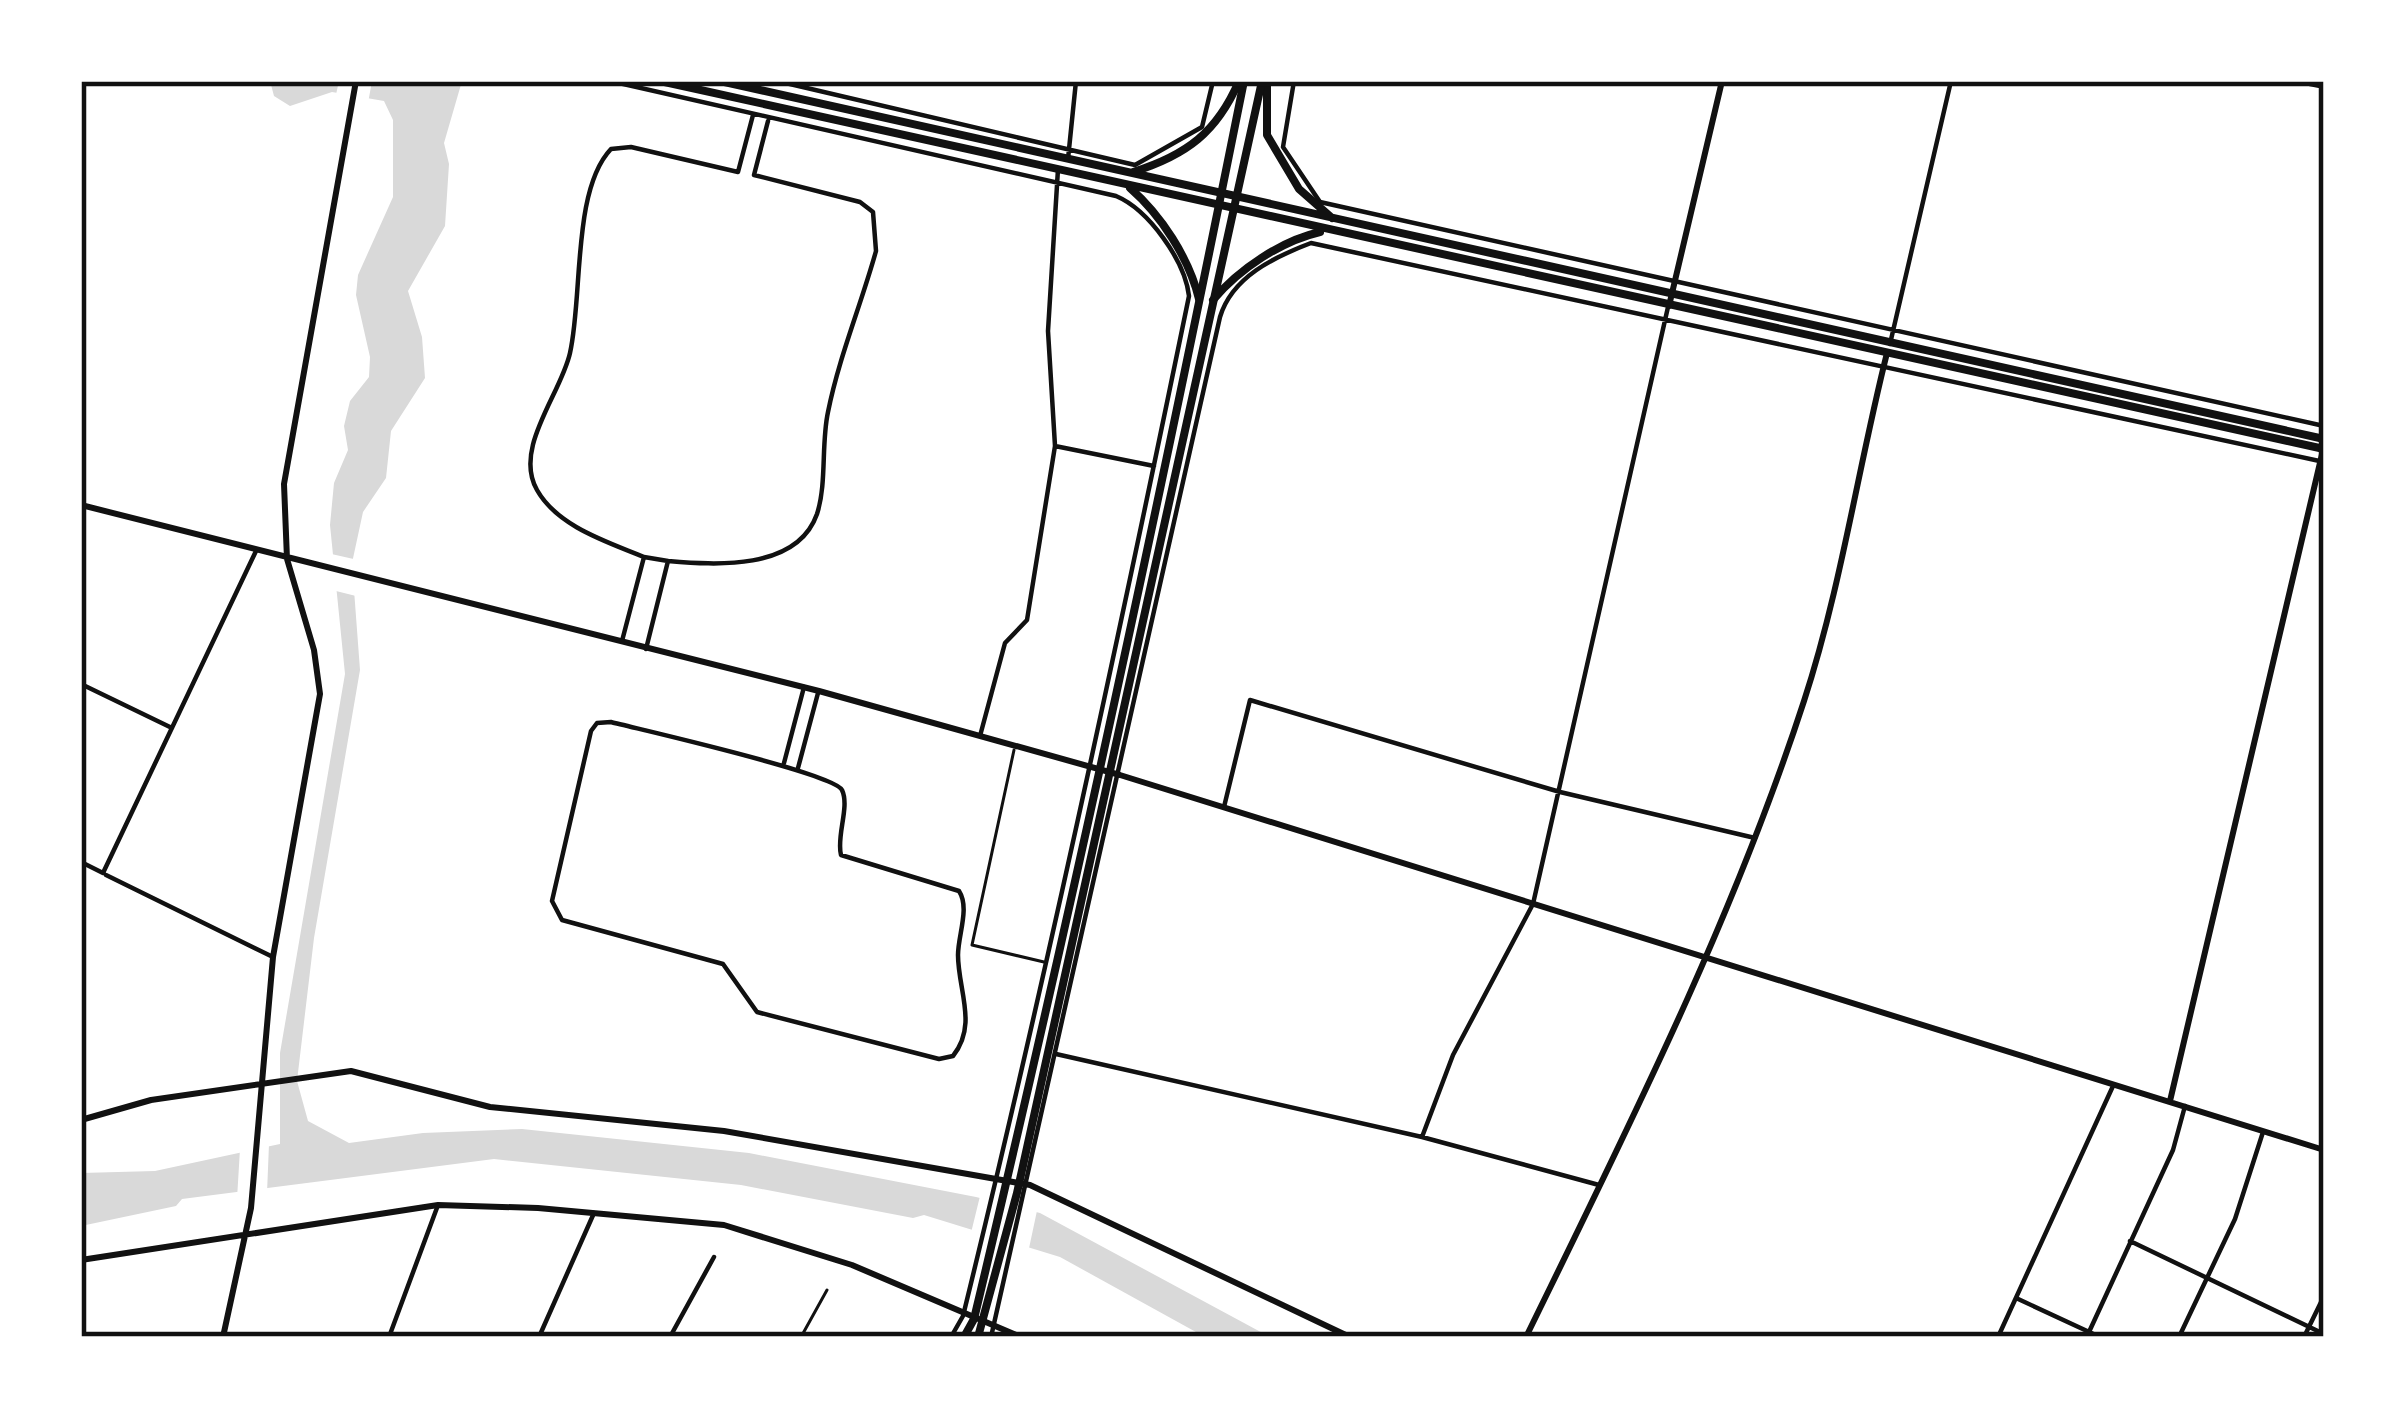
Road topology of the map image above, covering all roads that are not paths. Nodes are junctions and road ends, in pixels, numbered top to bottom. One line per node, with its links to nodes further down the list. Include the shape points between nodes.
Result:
1 (356, 81): 46 (street, via 284,484)
2 (610, 81): 15 (street)
3 (660, 81): 18 (main road)
4 (720, 81): 17 (main road)
5 (777, 81): 17 (street)
6 (1076, 81): 17 (street)
7 (1214, 81): 17 (street, via 1202,127 1156,158 1135,165)
8 (1242, 81): 20 (main road, via 1205,135); 24 (main road)
9 (1264, 81): 25 (main road); 28 (main road, via 1267,135 1314,208)
10 (1294, 81): 30 (street, via 1283,147 1320,202)
11 (1722, 81): 30 (street)
12 (1951, 81): 35 (street)
13 (2299, 81): 14 (street)
14 (2324, 86)
15 (753, 115): 16 (street); 19 (street)
16 (768, 119): 21 (street); 22 (street)
17 (1069, 154): 20 (main road)
18 (1058, 170): 22 (street); 23 (main road)
19 (738, 172): 21 (street); 45 (street, via 631,147 611,149 595,176 571,350 535,442 534,487 564,518)
20 (1132, 173): 24 (main road)
21 (754, 175): 47 (street, via 860,202 873,212 876,251 833,389 809,529 756,560)
22 (1058, 183): 39 (street, via 1048,331); 42 (street, via 1131,202 1187,277)
23 (1129, 187): 26 (main road); 31 (main road, via 1192,274)
24 (1221, 194): 25 (main road); 26 (main road)
25 (1235, 197): 27 (main road); 28 (main road)
26 (1218, 207): 27 (main road); 31 (main road)
27 (1232, 212): 29 (main road); 33 (main road)
28 (1338, 222): 32 (main road)
29 (1323, 231): 32 (main road); 33 (main road, via 1243,272)
30 (1674, 283): 32 (street); 35 (street)
31 (1198, 299): 58 (main road)
32 (1670, 301): 34 (street); 36 (main road)
33 (1212, 302): 58 (main road)
34 (1666, 318): 37 (street); 59 (street, via 1311,243 1239,282 1220,317); 60 (street)
35 (1895, 334): 36 (street); 38 (street)
36 (1889, 349): 37 (street); 40 (main road)
37 (1884, 367): 41 (street); 62 (street, via 1807,694)
38 (2324, 426)
39 (1055, 446): 42 (street); 54 (street, via 1027,620 1005,644)
40 (2324, 446): 41 (street)
41 (2322, 462): 73 (street)
42 (1154, 466): 58 (street)
43 (81, 505): 44 (street)
44 (256, 551): 46 (street); 53 (street)
45 (644, 557): 47 (street); 48 (street)
46 (287, 559): 48 (street); 66 (street, via 320,694)
47 (668, 561): 49 (street)
48 (622, 643): 49 (street)
49 (646, 649): 51 (street)
50 (81, 684): 53 (street)
51 (804, 687): 52 (street); 56 (street)
52 (819, 691): 54 (street); 57 (street)
53 (172, 728): 64 (street)
54 (980, 736): 55 (street)
55 (1015, 746): 58 (street); 68 (lane, via 973,945)
56 (783, 765): 57 (street); 57 (street, via 597,724 552,901 556,914 576,927 723,964 757,1012 953,1056 965,1024 958,964 964,897 841,855 842,791)
57 (798, 769)
58 (1098, 769): 59 (street); 68 (street); 69 (main road); 70 (main road)
59 (1120, 775): 61 (street); 70 (street)
60 (1560, 792): 61 (street, via 1250,700); 62 (street); 65 (street)
61 (1224, 807): 65 (street)
62 (1755, 838): 67 (street)
63 (81, 862): 64 (street)
64 (103, 873): 66 (street)
65 (1533, 904): 67 (street); 77 (street, via 1453,1055)
66 (273, 957): 71 (street)
67 (1709, 960): 72 (street); 81 (street)
68 (1046, 962): 69 (street)
69 (1031, 1049): 70 (street); 79 (street); 80 (main road)
70 (1053, 1054): 77 (street); 82 (main road)
71 (259, 1081): 75 (street); 79 (street, via 351,1071 490,1107 724,1131); 85 (street)
72 (2114, 1084): 73 (street); 94 (street)
73 (2170, 1100): 74 (street)
74 (2185, 1105): 76 (street); 86 (street)
75 (81, 1120)
76 (2263, 1131): 78 (street); 91 (street)
77 (1422, 1137): 81 (street)
78 (2324, 1150)
79 (995, 1178): 80 (street)
80 (1002, 1186): 82 (street); 87 (main road)
81 (1600, 1186): 113 (street)
82 (1023, 1189): 88 (main road); 112 (street)
83 (438, 1205): 84 (street); 85 (street); 103 (street)
84 (594, 1213): 95 (street, via 724,1225 852,1265); 104 (street)
85 (246, 1235): 90 (street); 102 (street)
86 (2130, 1241): 91 (street); 100 (street)
87 (985, 1247): 95 (street); 96 (main road)
88 (1009, 1252): 97 (main road); 98 (street)
89 (714, 1257): 105 (street)
90 (81, 1260)
91 (2207, 1278): 99 (street); 116 (street)
92 (827, 1291): 106 (lane)
93 (2324, 1296): 99 (street)
94 (2016, 1298): 100 (street); 114 (street)
95 (962, 1316): 96 (street); 107 (street)
96 (974, 1319): 97 (street); 108 (main road)
97 (985, 1323): 98 (street); 109 (main road)
98 (997, 1326): 110 (street); 111 (street)
99 (2309, 1327): 101 (street); 117 (street)
100 (2089, 1332): 115 (street)
101 (2324, 1334)
102 (223, 1337)
103 (389, 1337)
104 (539, 1337)
105 (670, 1337)
106 (801, 1337)
107 (951, 1337)
108 (964, 1337)
109 (978, 1337)
110 (991, 1337)
111 (1021, 1337)
112 (1350, 1337)
113 (1526, 1337)
114 (1998, 1337)
115 (2100, 1337)
116 (2179, 1337)
117 (2304, 1337)

